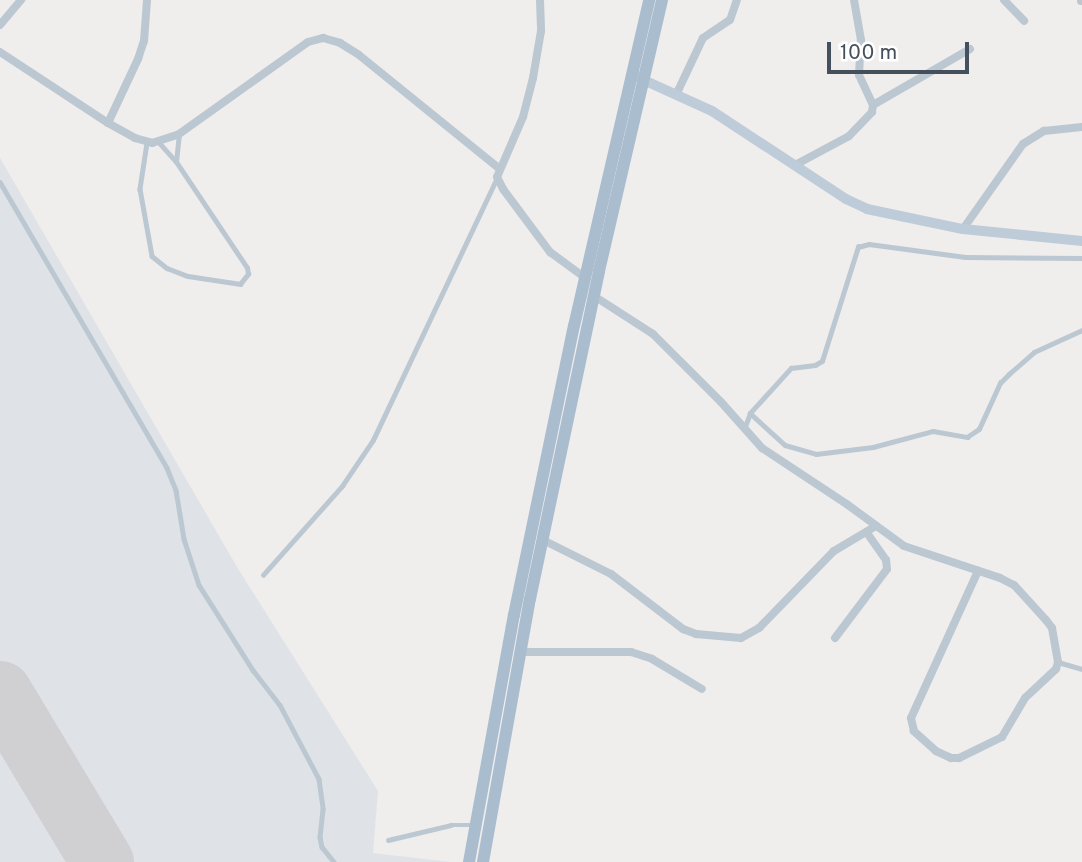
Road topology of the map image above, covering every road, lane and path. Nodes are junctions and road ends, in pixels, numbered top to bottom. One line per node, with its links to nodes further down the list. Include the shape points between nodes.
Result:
1 (21, 0): 10 (street)
2 (147, 0): 17 (street, via 144,41)
3 (540, 0): 24 (street, via 541,30 533,78 523,117)
4 (649, 0): 13 (main road)
5 (662, 0): 14 (main road)
6 (737, 0): 15 (street, via 730,20 703,38)
7 (854, 0): 16 (street, via 861,40 859,75)
8 (1004, 0): 9 (street)
9 (1024, 21)
10 (0, 25)
11 (970, 49): 16 (street)
12 (0, 52): 17 (street)
13 (632, 74): 14 (main road); 29 (main road)
14 (645, 79): 15 (main road); 30 (main road)
15 (677, 95): 23 (main road, via 712,111)
16 (873, 105): 23 (street, via 869,119 849,136)
17 (108, 123): 20 (street)
18 (1082, 127): 26 (street, via 1044,131 1023,144)
19 (179, 134): 21 (street); 22 (lane); 24 (street, via 308,42 323,38 359,55)
20 (147, 143): 21 (street); 22 (lane, via 140,189 152,256 188,276 240,284 247,268)
21 (159, 143): 22 (lane)
22 (176, 162)
23 (795, 165): 26 (main road, via 867,209)
24 (499, 173): 29 (street, via 503,189 550,253); 38 (lane, via 373,440 335,495)
25 (0, 182): 48 (lane, via 167,468 199,585 280,705 319,779 320,836)
26 (963, 229): 27 (main road)
27 (1082, 241)
28 (1082, 258): 32 (lane, via 965,257 863,245 855,252 822,360 791,368)
29 (584, 277): 44 (main road)
30 (594, 296): 33 (street, via 653,334); 36 (main road)
31 (1082, 330): 32 (lane, via 1034,352 1009,374 974,435 967,437 933,431 873,447 816,454 785,445)
32 (750, 413): 33 (lane)
33 (744, 430): 34 (street, via 762,448)
34 (876, 526): 35 (street); 37 (street, via 904,547)
35 (867, 533): 36 (street, via 834,551 759,628 741,638 683,629 611,574); 39 (street, via 887,569)
36 (543, 540): 40 (main road)
37 (978, 572): 41 (street, via 1021,591 1052,628); 41 (street, via 911,719 914,731 951,758 993,743)
38 (263, 575)
39 (835, 638)
40 (520, 652): 43 (street, via 631,652); 46 (main road)
41 (1058, 662): 42 (lane)
42 (1082, 669)
43 (702, 689)
44 (476, 825): 45 (lane, via 451,825); 47 (main road)
45 (388, 840)
46 (484, 856)
47 (470, 857)
48 (334, 862)

